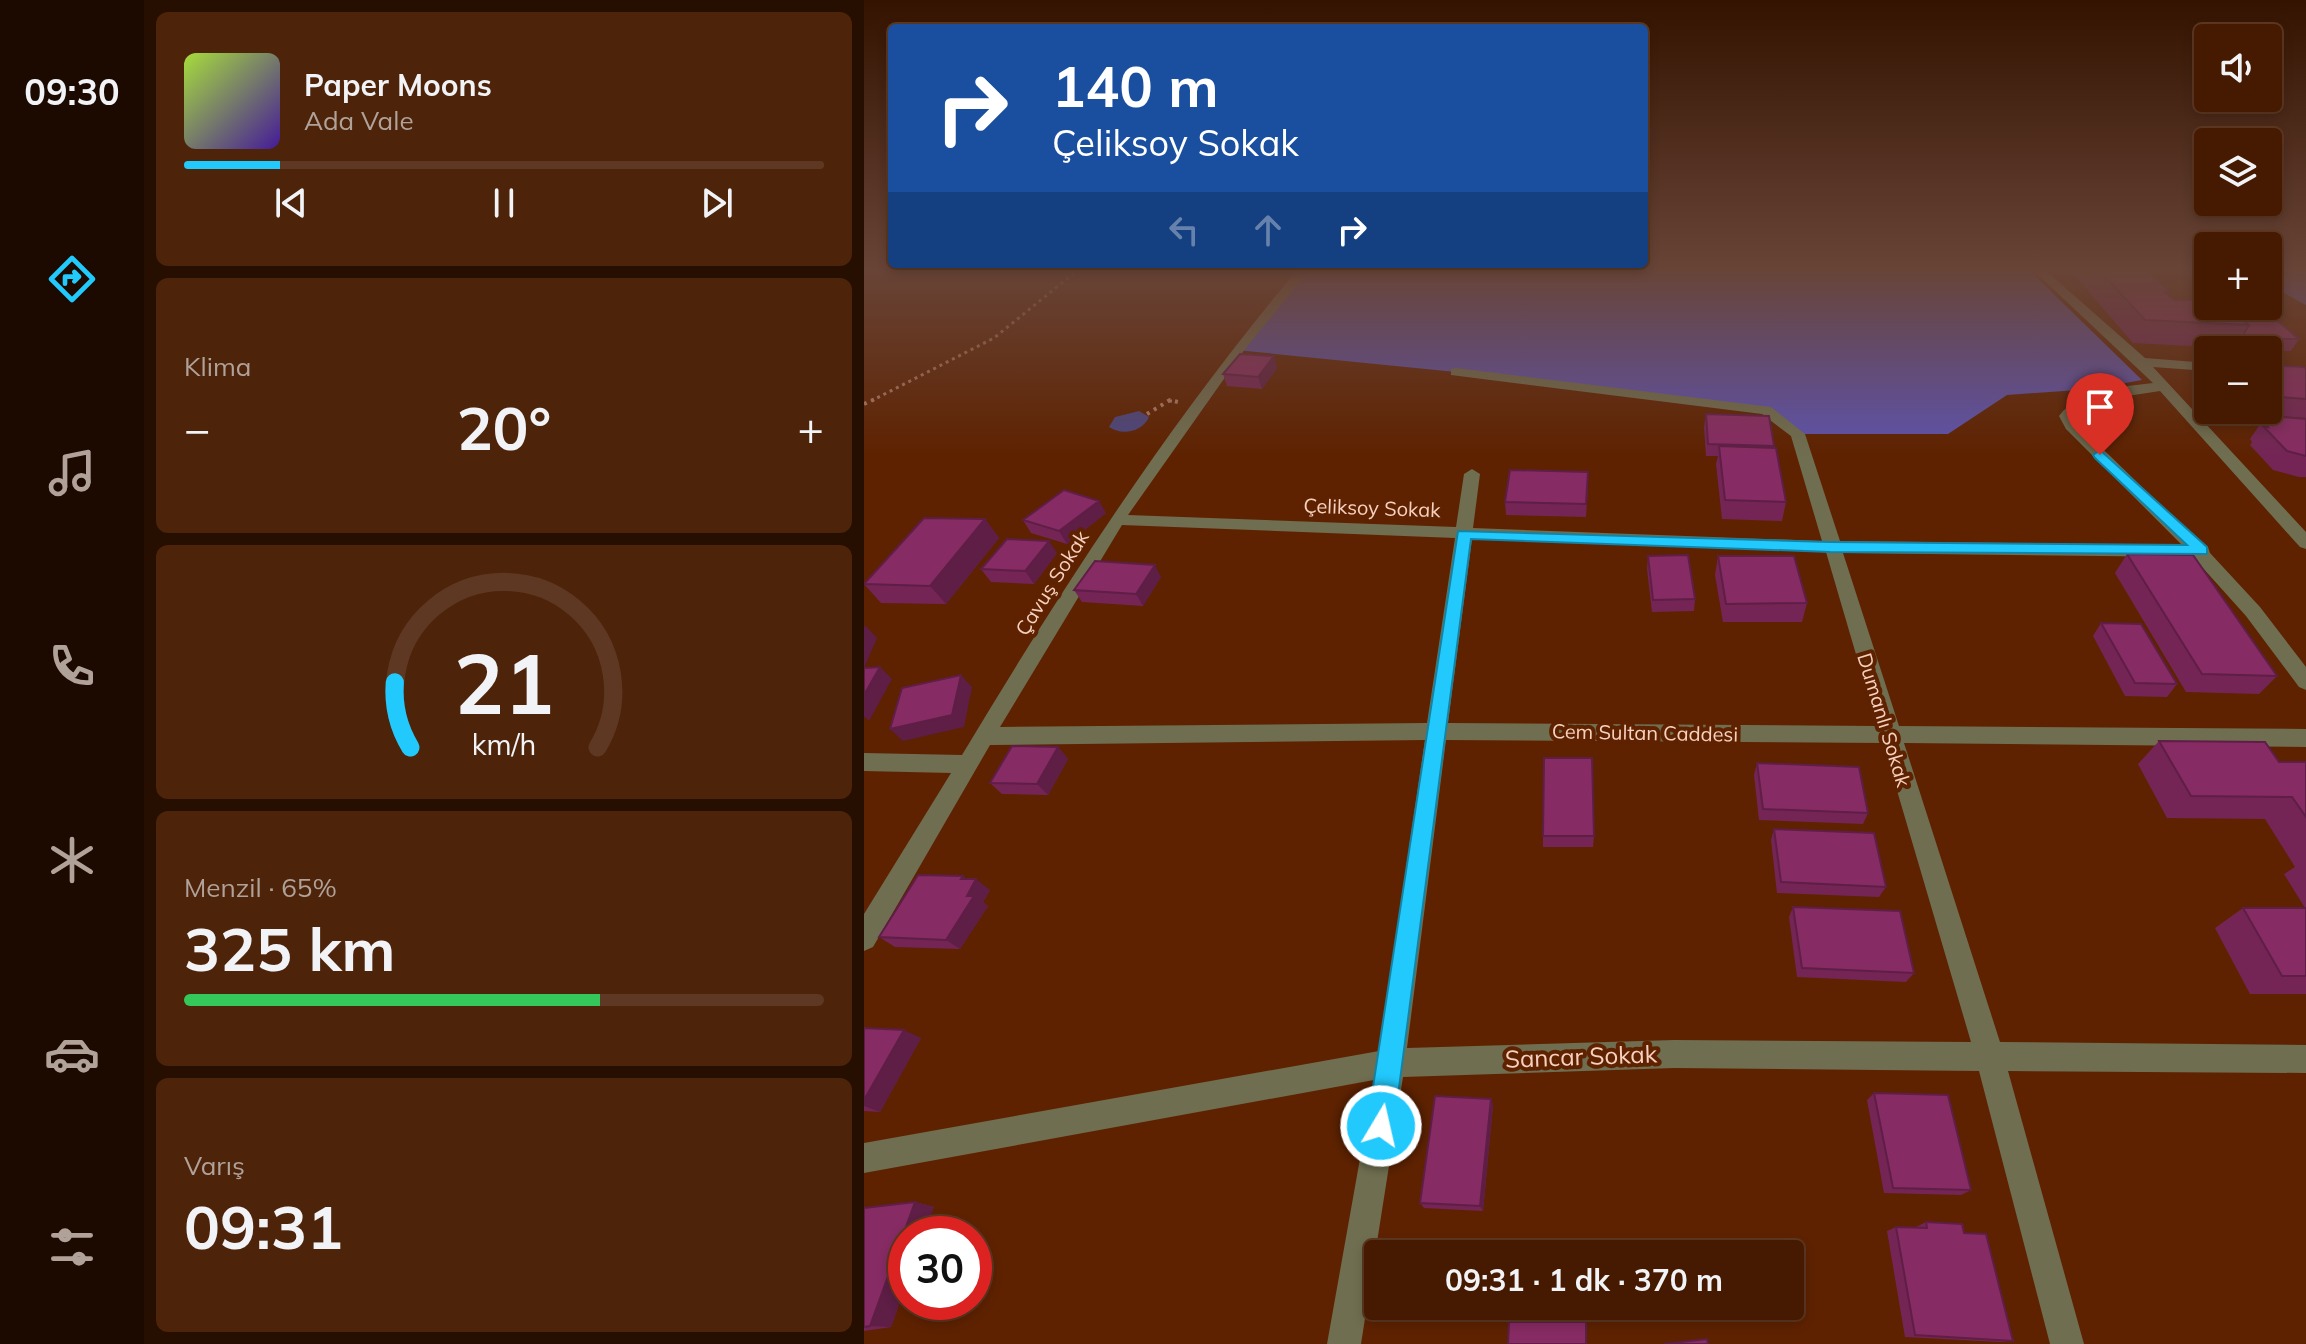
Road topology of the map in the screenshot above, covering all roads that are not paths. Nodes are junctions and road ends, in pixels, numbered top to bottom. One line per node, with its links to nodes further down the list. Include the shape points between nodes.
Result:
1 (1251, 332): 8 (street, Çavuş Sokak)
2 (2107, 332): 3 (street)
3 (2141, 362): 4 (street); 6 (street)
4 (2194, 366)
5 (1456, 372): 11 (street, Dumanlı Sokak, via 1766,410 1798,434)
6 (2165, 386): 10 (street); 12 (street, via 2097,397 2074,406 2066,416)
7 (1472, 474): 9 (street)
8 (1117, 520): 9 (street, Çeliksoy Sokak); 15 (street, Çavuş Sokak)
9 (1464, 534): 11 (street, Çeliksoy Sokak); 14 (street)
10 (2306, 543)
11 (1830, 547): 12 (street, Çeliksoy Sokak); 16 (street, Dumanlı Sokak)
12 (2202, 551): 13 (street, via 2265,623)
13 (2306, 682)
14 (1437, 731): 15 (street, Cem Sultan Caddesi); 16 (street, Cem Sultan Caddesi); 23 (street)
15 (984, 736): 19 (street, Çavuş Sokak)
16 (1889, 736): 17 (street, Cem Sultan Caddesi); 21 (street, Dumanlı Sokak)
17 (2306, 738)
18 (864, 762): 19 (street)
19 (968, 764): 20 (street, Çavuş Sokak)
20 (864, 938)
21 (1990, 1057): 22 (street, Sancar Sokak); 23 (street, Sancar Sokak, via 1674,1054); 26 (street, Dumanlı Sokak)
22 (2306, 1059)
23 (1391, 1063): 24 (street, Sancar Sokak); 25 (street)
24 (864, 1158)
25 (1344, 1344)
26 (2067, 1344)

